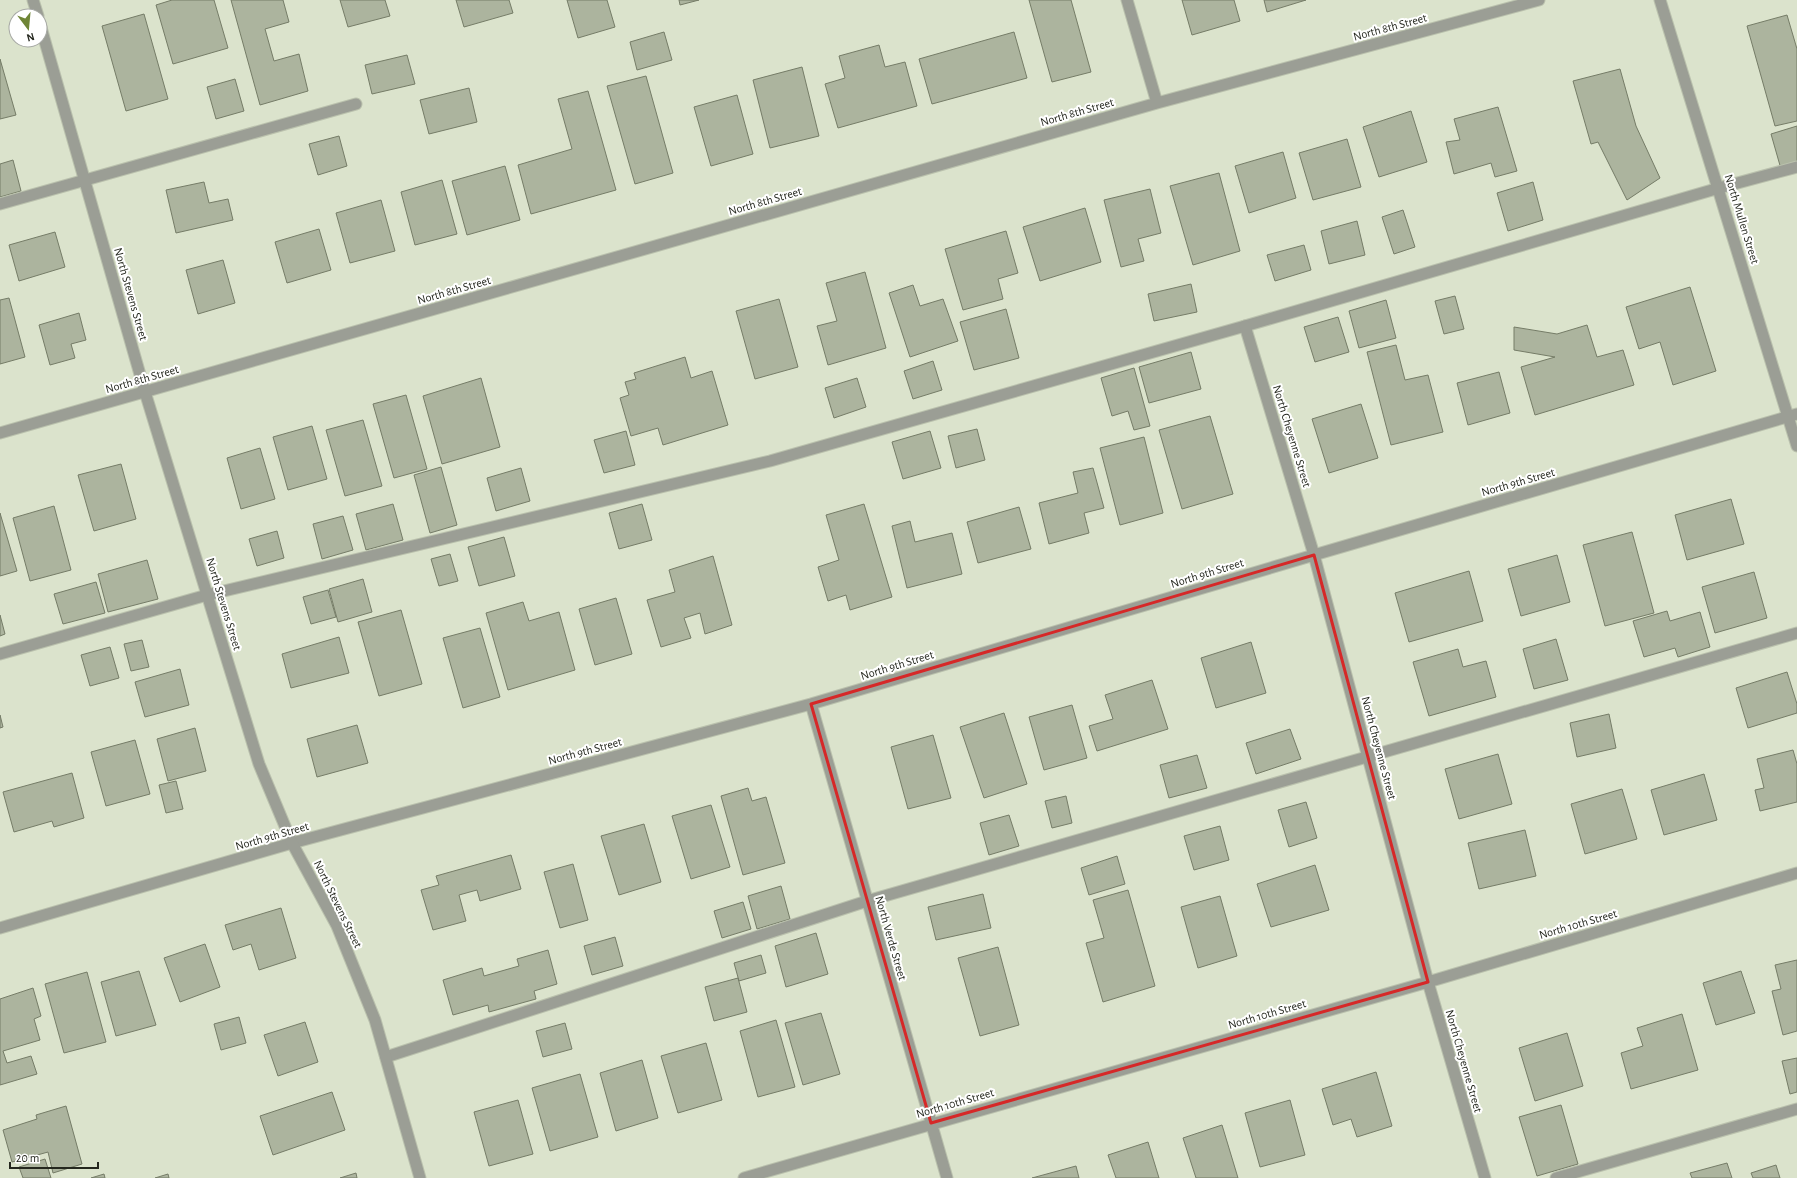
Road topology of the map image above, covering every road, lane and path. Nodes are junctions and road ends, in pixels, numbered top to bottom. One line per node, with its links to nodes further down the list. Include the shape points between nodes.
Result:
1 (1127, 0): 5 (street)
2 (1539, 0): 5 (street, North 8th Street)
3 (1660, 0): 9 (street, North Mullen Street)
4 (47, 48): 8 (street, North Stevens Street)
5 (1157, 103): 12 (street, North 8th Street)
6 (356, 104): 8 (street)
7 (1797, 167): 9 (street)
8 (85, 180): 10 (street); 12 (street, North Stevens Street)
9 (1718, 188): 11 (street); 13 (street, North Mullen Street)
10 (0, 204)
11 (1245, 326): 16 (street, North Cheyenne Street); 17 (street, via 770,461)
12 (145, 392): 14 (street, North 8th Street); 17 (street, North Stevens Street)
13 (1793, 416): 15 (street, North Mullen Street); 16 (street, North 9th Street)
14 (0, 433)
15 (1797, 446)
16 (1314, 555): 20 (street, North 9th Street); 21 (street, North Cheyenne Street)
17 (207, 595): 19 (street); 22 (street, North Stevens Street, via 259,764)
18 (1797, 632): 21 (street)
19 (0, 654)
20 (811, 704): 22 (street, North 9th Street); 24 (street, North Verde Street)
21 (1368, 756): 24 (street); 26 (street, North Cheyenne Street)
22 (292, 843): 25 (street, North 9th Street); 27 (street, North Stevens Street, via 336,926 376,1020)
23 (1797, 873): 26 (street, North 10th Street)
24 (867, 901): 27 (street); 29 (street, North Verde Street)
25 (0, 928)
26 (1428, 982): 29 (street, North 10th Street); 33 (street, North Cheyenne Street)
27 (386, 1057): 30 (street, North Stevens Street)
28 (1797, 1109): 34 (street)
29 (931, 1123): 31 (street, North 10th Street); 32 (street, North Verde Street)
30 (420, 1178)
31 (744, 1178)
32 (946, 1178)
33 (1485, 1178)
34 (1556, 1178)

